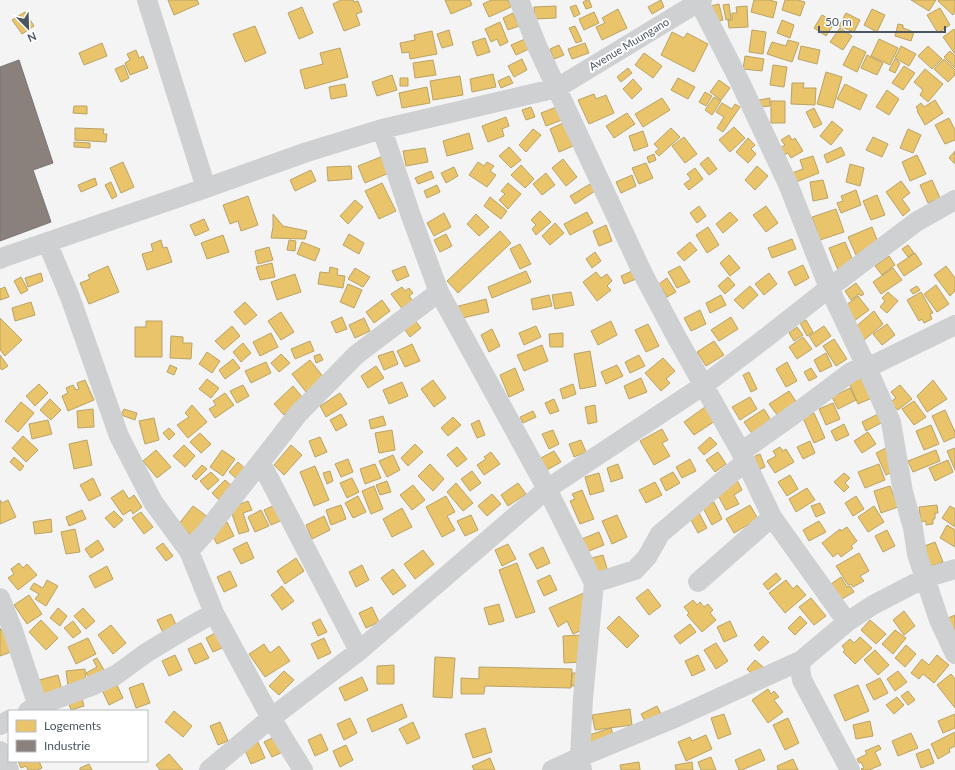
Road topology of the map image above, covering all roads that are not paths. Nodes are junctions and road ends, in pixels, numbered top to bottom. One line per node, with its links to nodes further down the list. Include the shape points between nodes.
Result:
1 (147, 0): 6 (street)
2 (518, 0): 4 (street)
3 (700, 1): 4 (street, Avenue Muungano); 10 (street, via 788,184)
4 (557, 88): 5 (street, Avenue Muungano); 14 (street, via 643,274)
5 (382, 129): 6 (street, Avenue Muungano, via 307,152); 11 (street)
6 (206, 188): 8 (street, Avenue Muungano)
7 (955, 200): 10 (street, via 916,222)
8 (47, 242): 9 (street, Avenue Muungano); 19 (street, via 70,297 119,436 154,502)
9 (0, 259)
10 (829, 288): 13 (street); 14 (street)
11 (439, 292): 16 (street, via 356,355 298,414); 17 (street)
12 (955, 325): 13 (street)
13 (867, 368): 15 (street, via 858,369 844,376); 21 (street, via 891,422 903,492)
14 (704, 385): 15 (street); 17 (street)
15 (743, 456): 18 (street); 23 (street, via 660,534 647,557 634,570)
16 (261, 463): 19 (street); 27 (street)
17 (547, 488): 23 (street); 27 (street)
18 (772, 517): 22 (street); 26 (street)
19 (189, 551): 25 (street)
20 (955, 569): 21 (street)
21 (925, 578): 26 (street, via 873,605); 28 (street)
22 (698, 582)
23 (594, 583): 33 (street, via 583,698)
24 (0, 598): 30 (street, via 12,628)
25 (214, 613): 30 (street, via 146,653 116,675); 31 (street)
26 (847, 622): 29 (street)
27 (359, 651): 31 (street)
28 (955, 654)
29 (802, 660): 33 (street); 38 (street, via 802,680)
30 (33, 708)
31 (271, 718): 35 (street); 36 (street)
32 (0, 751): 34 (street)
33 (581, 764): 37 (street)
34 (9, 770)
35 (209, 770)
36 (304, 770)
37 (552, 770)
38 (850, 770)

